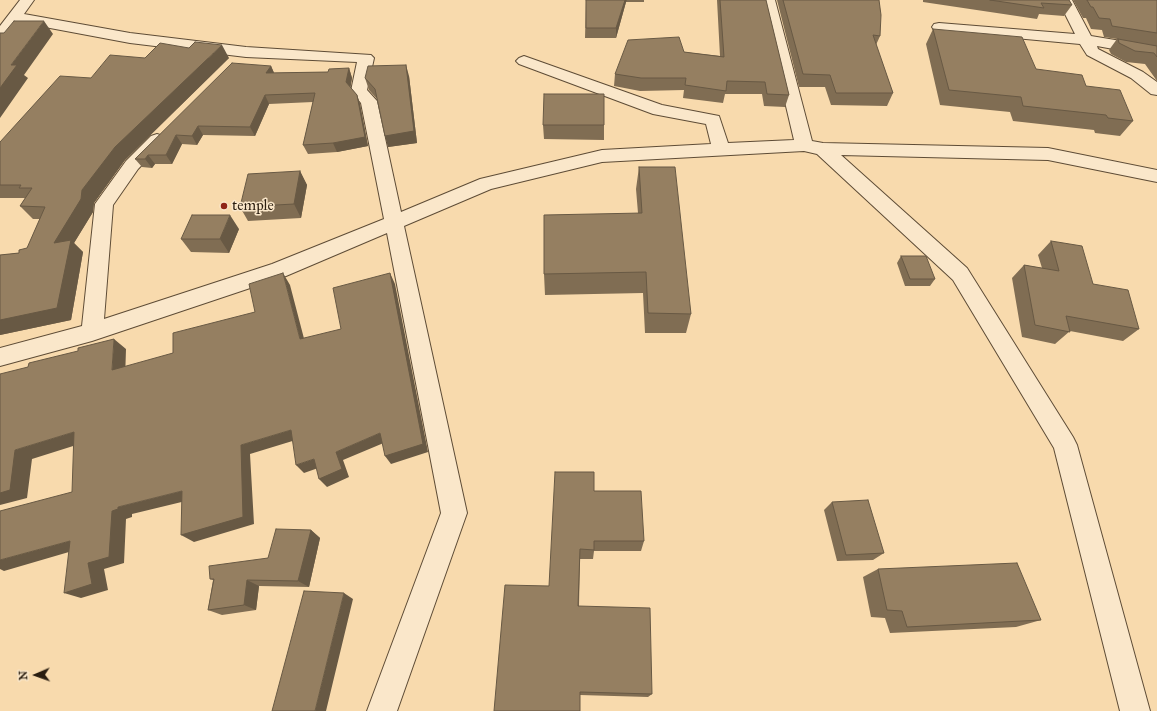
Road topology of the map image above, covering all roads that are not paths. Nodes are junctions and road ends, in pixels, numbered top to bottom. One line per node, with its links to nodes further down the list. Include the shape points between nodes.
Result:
1 (27, 0): 4 (street)
2 (768, 0): 14 (street)
3 (1065, 0): 7 (street)
4 (14, 17): 6 (street); 8 (street, via 130,38)
5 (939, 27): 7 (street)
6 (0, 36)
7 (1086, 40): 9 (street); 12 (street, via 1092,52 1137,75)
8 (246, 52): 11 (street); 17 (street, via 366,58 359,91 369,101)
9 (1157, 52)
10 (524, 61): 15 (street, via 659,110 713,120)
11 (230, 68)
12 (1157, 90)
13 (170, 127): 18 (street, via 132,165 104,204)
14 (813, 147): 15 (street); 16 (street, via 1048,154); 21 (street, via 960,274 1065,445)
15 (721, 150): 17 (street, via 602,156 486,184)
16 (1157, 176)
17 (395, 221): 18 (street, via 279,270); 20 (street, via 454,513)
18 (92, 332): 19 (street)
19 (0, 358)
20 (382, 711)
21 (1134, 711)

